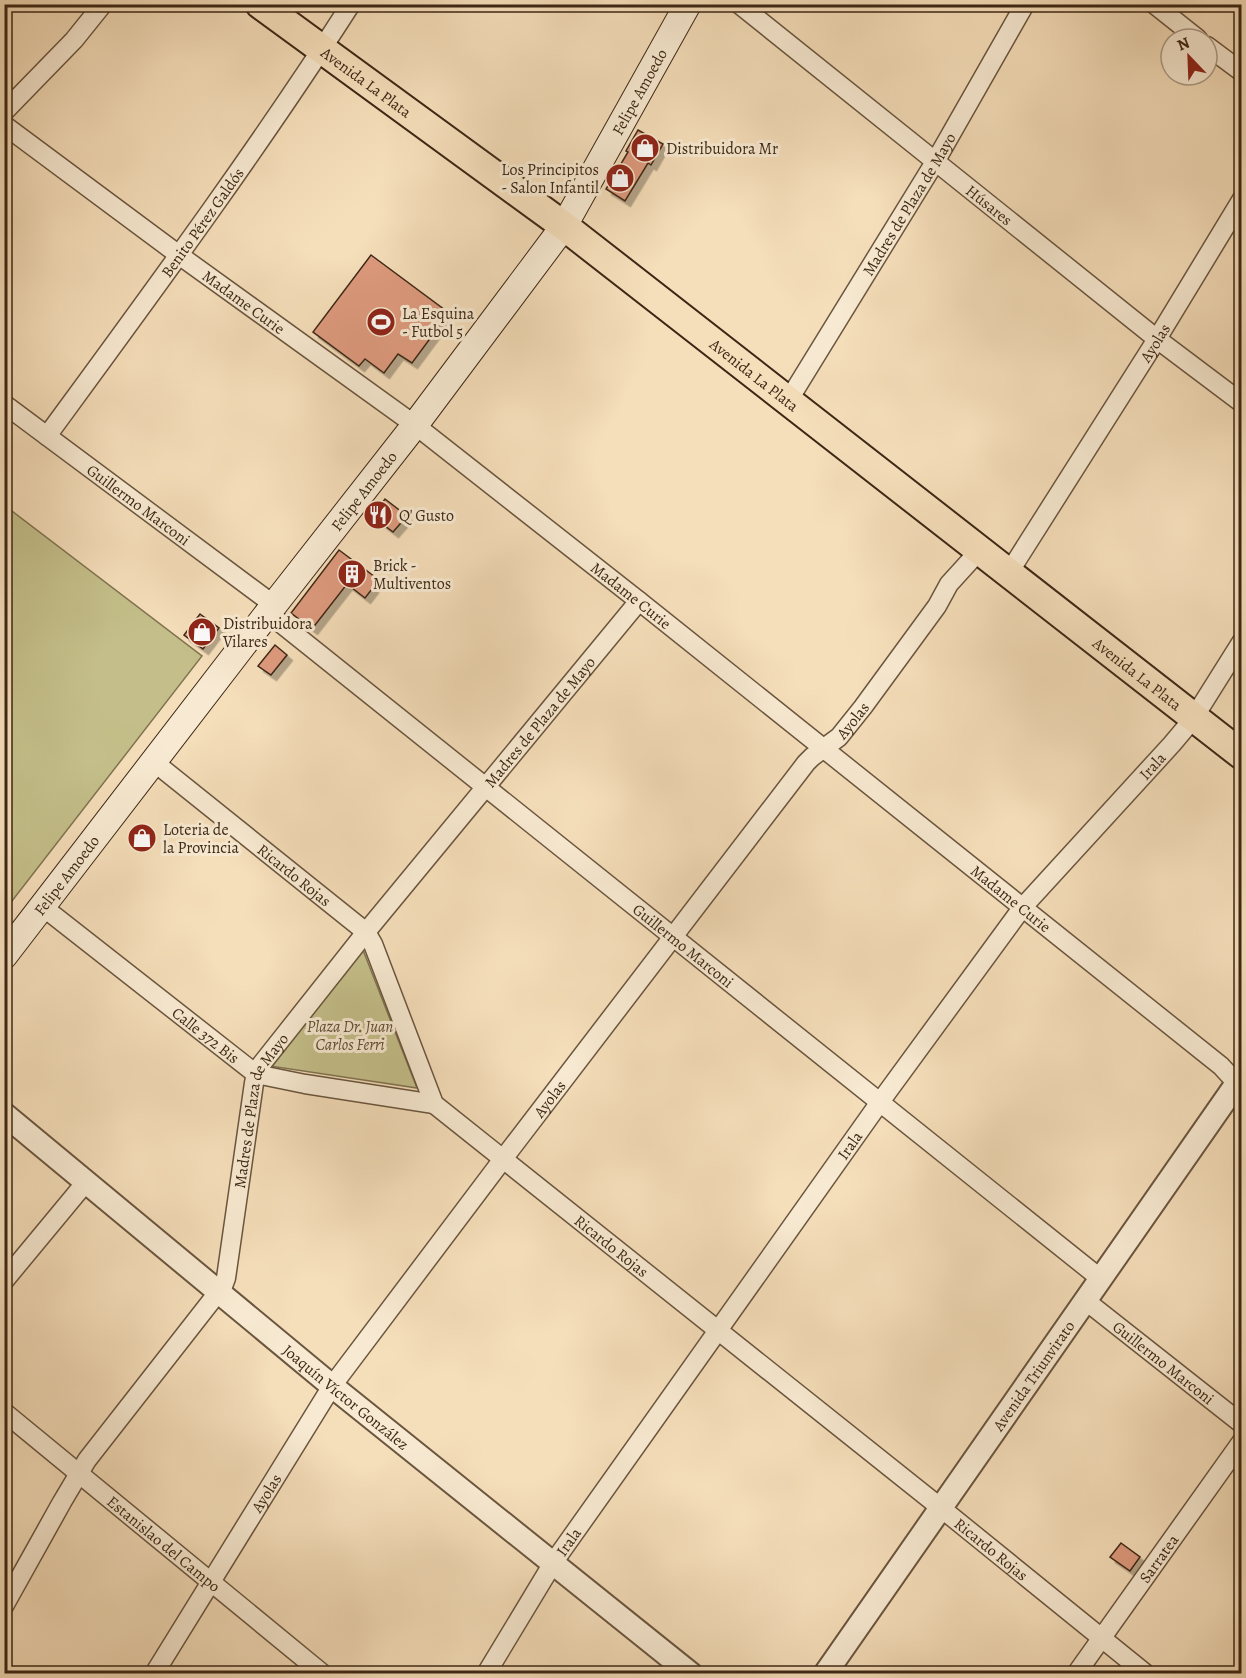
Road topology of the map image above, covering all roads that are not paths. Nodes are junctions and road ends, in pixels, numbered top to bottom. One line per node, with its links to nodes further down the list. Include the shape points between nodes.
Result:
1 (103, 4): 12 (street)
2 (260, 4): 9 (main road, Avenida La Plata)
3 (351, 4): 9 (street, Benito Pérez Galdós)
4 (688, 4): 16 (main road, Felipe Amoedo)
5 (739, 4): 14 (street, Húsares)
6 (1025, 4): 14 (street, Madres de Plaza de Mayo)
7 (1154, 4): 8 (street)
8 (1183, 27)
9 (322, 50): 16 (main road, Avenida La Plata); 17 (street, Benito Pérez Galdós)
10 (1219, 55): 11 (street)
11 (1242, 72)
12 (4, 112)
13 (4, 124): 17 (street, Madame Curie)
14 (935, 162): 18 (street, Húsares); 19 (street, Madres de Plaza de Mayo)
15 (1242, 199): 18 (street, Ayolas)
16 (564, 226): 19 (main road, Avenida La Plata); 22 (main road, Felipe Amoedo)
17 (179, 255): 22 (street, Madame Curie); 23 (street, Benito Pérez Galdós)
18 (1157, 339): 20 (street, Húsares); 25 (street, Ayolas)
19 (788, 401): 24 (main road, Avenida La Plata)
20 (1242, 403)
21 (4, 404): 23 (street, Guillermo Marconi)
22 (414, 425): 26 (street, Madame Curie); 27 (main road, Felipe Amoedo)
23 (48, 436): 27 (street, Guillermo Marconi)
24 (979, 551): 25 (main road, Avenida La Plata); 30 (street, Ayolas, via 949,584 938,606 863,707)
25 (1008, 574): 29 (main road, Avenida La Plata)
26 (639, 601): 30 (street, Madame Curie); 33 (street, Madres de Plaza de Mayo)
27 (271, 609): 32 (main road, Felipe Amoedo); 33 (street, Guillermo Marconi)
28 (1242, 641): 29 (street, Irala)
29 (1193, 718): 31 (main road, Avenida La Plata); 35 (street, Irala)
30 (825, 748): 35 (street, Madame Curie); 37 (street, Ayolas, via 806,763)
31 (1242, 755)
32 (154, 762): 34 (main road, Felipe Amoedo); 36 (street, Ricardo Rojas)
33 (486, 788): 36 (street, Madres de Plaza de Mayo); 37 (street, Guillermo Marconi)
34 (43, 907): 38 (main road, Felipe Amoedo); 39 (street, Calle 372 Bis)
35 (1022, 908): 40 (street, Madame Curie); 41 (street, Irala)
36 (366, 932): 39 (street, Madres de Plaza de Mayo); 42 (street, Ricardo Rojas)
37 (672, 937): 41 (street, Guillermo Marconi); 44 (street, Ayolas)
38 (4, 956)
39 (256, 1074): 42 (street, Calle 372 Bis); 48 (street, Madres de Plaza de Mayo, via 226,1278)
40 (1240, 1083): 46 (street, Avenida Triunvirato)
41 (880, 1102): 46 (street, Guillermo Marconi); 50 (street, Irala)
42 (434, 1104): 44 (street, Ricardo Rojas)
43 (4, 1114): 45 (street, Joaquín Víctor González)
44 (503, 1159): 50 (street, Ricardo Rojas); 51 (street, Ayolas)
45 (86, 1182): 47 (street); 48 (street, Joaquín Víctor González)
46 (1101, 1279): 49 (street, Avenida Triunvirato)
47 (4, 1281)
48 (219, 1292): 51 (street, Joaquín Víctor González); 55 (street, Madres de Plaza de Mayo)
49 (1086, 1301): 53 (street, Guillermo Marconi); 56 (street, Avenida Triunvirato)
50 (718, 1331): 56 (street, Ricardo Rojas); 57 (street, Irala)
51 (332, 1386): 57 (street, Joaquín Víctor González); 58 (street, Ayolas)
52 (4, 1412): 55 (street, Estanislao del Campo)
53 (1242, 1424)
54 (1242, 1441): 60 (street, Sarratea)
55 (80, 1473): 58 (street, Estanislao del Campo); 59 (street, Madres de Plaza de Mayo)
56 (941, 1508): 60 (street, Ricardo Rojas); 65 (street, Avenida Triunvirato)
57 (553, 1563): 63 (street, Irala); 64 (street, Joaquín Víctor González)
58 (211, 1581): 61 (street, Ayolas); 62 (street, Estanislao del Campo)
59 (4, 1606)
60 (1101, 1638): 66 (street, Sarratea); 67 (street, Ricardo Rojas)
61 (154, 1674)
62 (323, 1674)
63 (486, 1674)
64 (691, 1674)
65 (825, 1674)
66 (1076, 1674)
67 (1146, 1674)

